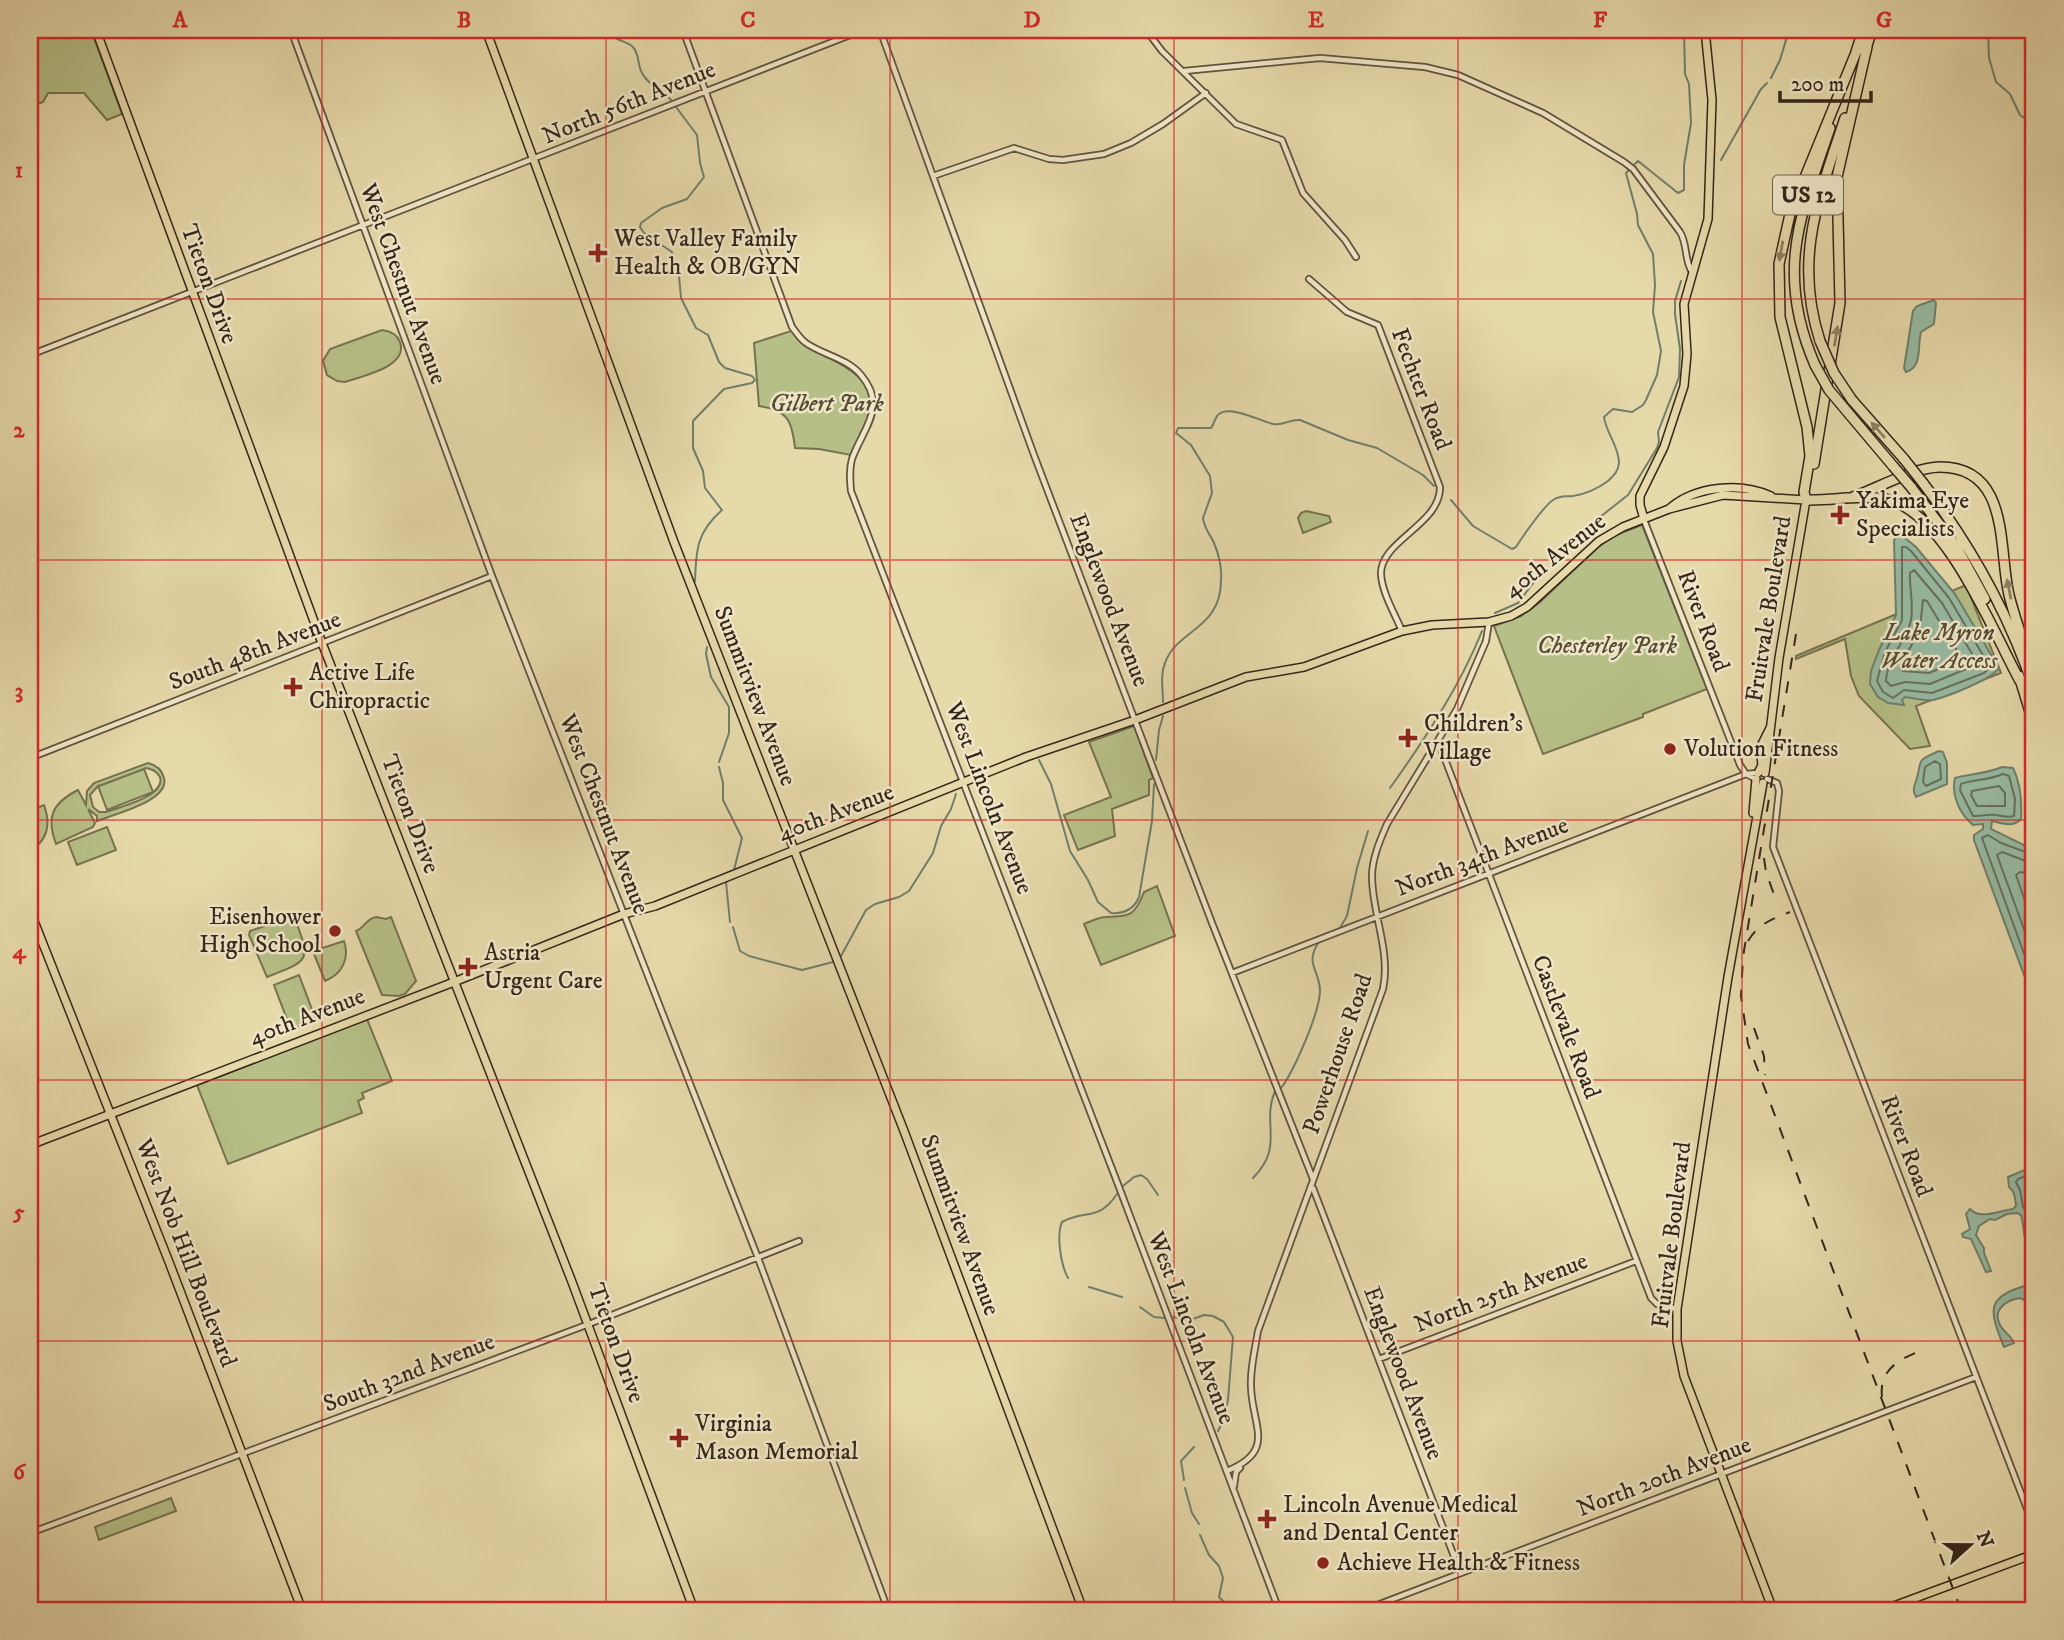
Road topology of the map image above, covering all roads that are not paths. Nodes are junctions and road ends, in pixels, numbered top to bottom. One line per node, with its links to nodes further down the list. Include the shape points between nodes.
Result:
1 (96, 30): 22 (main road, Tieton Drive)
2 (291, 30): 18 (street, West Chestnut Avenue)
3 (486, 30): 16 (main road, Summitview Avenue)
4 (683, 30): 14 (street, West Lincoln Avenue)
5 (863, 30): 14 (street, North 56th Avenue)
6 (880, 30): 17 (street, Englewood Avenue)
7 (1146, 30): 13 (street)
8 (1705, 30): 20 (main road, via 1712,100 1710,207)
9 (1863, 30): 12 (highway, US 12)
10 (1872, 30): 11 (highway, US 12)
11 (1867, 47): 25 (highway, one-way to 11, via 1839,313 1837,177); 33 (highway, US 12, one-way to 11, bridge, via 1985,576 1923,483 1852,400 1819,341 1809,296 1809,242)
12 (1857, 50): 25 (highway, one-way to 25, via 1790,214 1779,264 1780,317 1809,443); 32 (highway, US 12, bridge, via 1802,211 1794,252 1795,301 1802,333 1829,390 1940,523 1974,576)
13 (1184, 71): 15 (street); 20 (street, via 1320,58 1424,67 1458,75 1543,113 1628,165 1680,232)
14 (706, 91): 16 (street, North 56th Avenue); 40 (street, West Lincoln Avenue, via 792,327 805,343 859,372 871,390 872,416 852,460 851,491)
15 (1206, 93): 17 (street, via 1131,143 1104,154 1063,160 1014,148); 19 (street, via 1241,127 1282,140 1303,193)
16 (533, 159): 18 (street, North 56th Avenue); 41 (main road, Summitview Avenue, via 678,553)
17 (933, 176): 34 (street, Englewood Avenue)
18 (363, 225): 22 (street, North 56th Avenue); 27 (street, West Chestnut Avenue)
19 (1356, 257)
20 (1692, 272): 26 (main road, via 1683,310 1685,378 1664,447 1640,496)
21 (1309, 279): 29 (street, Fechter Road, via 1347,312 1378,325 1440,487 1437,504 1381,566)
22 (192, 293): 23 (street, North 56th Avenue); 30 (main road, Tieton Drive)
23 (30, 355)
24 (1853, 497): 25 (highway); 31 (highway, one-way to 24, via 2009,593 1997,509 1983,485 1959,470 1934,468); 32 (highway, via 1898,503 1919,517 1954,558 1983,603)
25 (1806, 500): 26 (main road, 40th Avenue, via 1724,488 1695,494); 39 (main road, Fruitvale Boulevard, via 1772,724 1760,748)
26 (1644, 519): 28 (main road, 40th Avenue, via 1599,541 1527,607); 38 (street, River Road)
27 (492, 576): 30 (street, South 48th Avenue); 44 (street, West Chestnut Avenue)
28 (1489, 622): 29 (main road, 40th Avenue); 36 (street, Powerhouse Road, via 1486,641 1457,709)
29 (1402, 631): 34 (main road, 40th Avenue, via 1304,667 1246,677)
30 (322, 643): 37 (street, South 48th Avenue); 47 (main road, Tieton Drive)
31 (2034, 678)
32 (2020, 681): 35 (highway, US 12)
33 (2034, 689)
34 (1135, 720): 40 (main road, 40th Avenue); 46 (street, Englewood Avenue)
35 (2034, 725)
36 (1438, 741): 42 (street, Castlevale Road); 45 (street, Powerhouse Road, via 1379,842 1372,873)
37 (30, 758)
38 (1745, 774): 39 (street); 42 (street, North 34th Avenue)
39 (1762, 777): 55 (main road, Fruitvale Boulevard, via 1749,831 1750,852); 58 (street, River Road, via 1777,783 1779,791 1773,847)
40 (965, 784): 41 (main road, 40th Avenue); 61 (street, West Lincoln Avenue)
41 (794, 850): 44 (main road, 40th Avenue); 71 (main road, Summitview Avenue)
42 (1489, 873): 45 (street, North 34th Avenue); 54 (street, Castlevale Road)
43 (30, 911): 48 (main road, West Nob Hill Boulevard)
44 (624, 914): 47 (main road, 40th Avenue); 53 (street, West Chestnut Avenue)
45 (1377, 916): 46 (street, North 34th Avenue); 50 (street, Powerhouse Road, via 1386,964 1382,989)
46 (1232, 973): 50 (street, Englewood Avenue)
47 (454, 982): 48 (main road, 40th Avenue); 56 (main road, Tieton Drive)
48 (111, 1114): 49 (main road, 40th Avenue); 59 (main road, West Nob Hill Boulevard)
49 (30, 1145)
50 (1313, 1179): 51 (street, Powerhouse Road)
51 (1312, 1186): 57 (street, Englewood Avenue); 60 (street, Powerhouse Road, via 1258,1331 1251,1384 1259,1438 1254,1454)
52 (799, 1241): 53 (street, South 32nd Avenue)
53 (758, 1258): 56 (street, South 32nd Avenue); 70 (street, West Chestnut Avenue)
54 (1636, 1261): 55 (street, Castlevale Road, via 1654,1303); 57 (street, North 25th Avenue)
55 (1676, 1309): 62 (main road, Fruitvale Boulevard, via 1684,1376)
56 (589, 1324): 59 (street, South 32nd Avenue); 69 (main road, Tieton Drive)
57 (1379, 1359): 67 (street, Englewood Avenue)
58 (1976, 1377): 62 (street, North 20th Avenue); 64 (street, River Road)
59 (243, 1453): 65 (street, South 32nd Avenue); 68 (main road, West Nob Hill Boulevard)
60 (1241, 1465): 61 (street); 63 (street, Powerhouse Road)
61 (1227, 1471): 63 (street, West Lincoln Avenue)
62 (1721, 1474): 67 (street, North 20th Avenue); 74 (main road, Fruitvale Boulevard)
63 (1234, 1490): 72 (street, West Lincoln Avenue)
64 (2034, 1527)
65 (30, 1533)
66 (2034, 1554): 75 (main road)
67 (1460, 1573): 73 (street, North 20th Avenue)
68 (302, 1610)
69 (694, 1610)
70 (888, 1610)
71 (1083, 1610)
72 (1279, 1610)
73 (1364, 1610)
74 (1773, 1610)
75 (1883, 1610)

